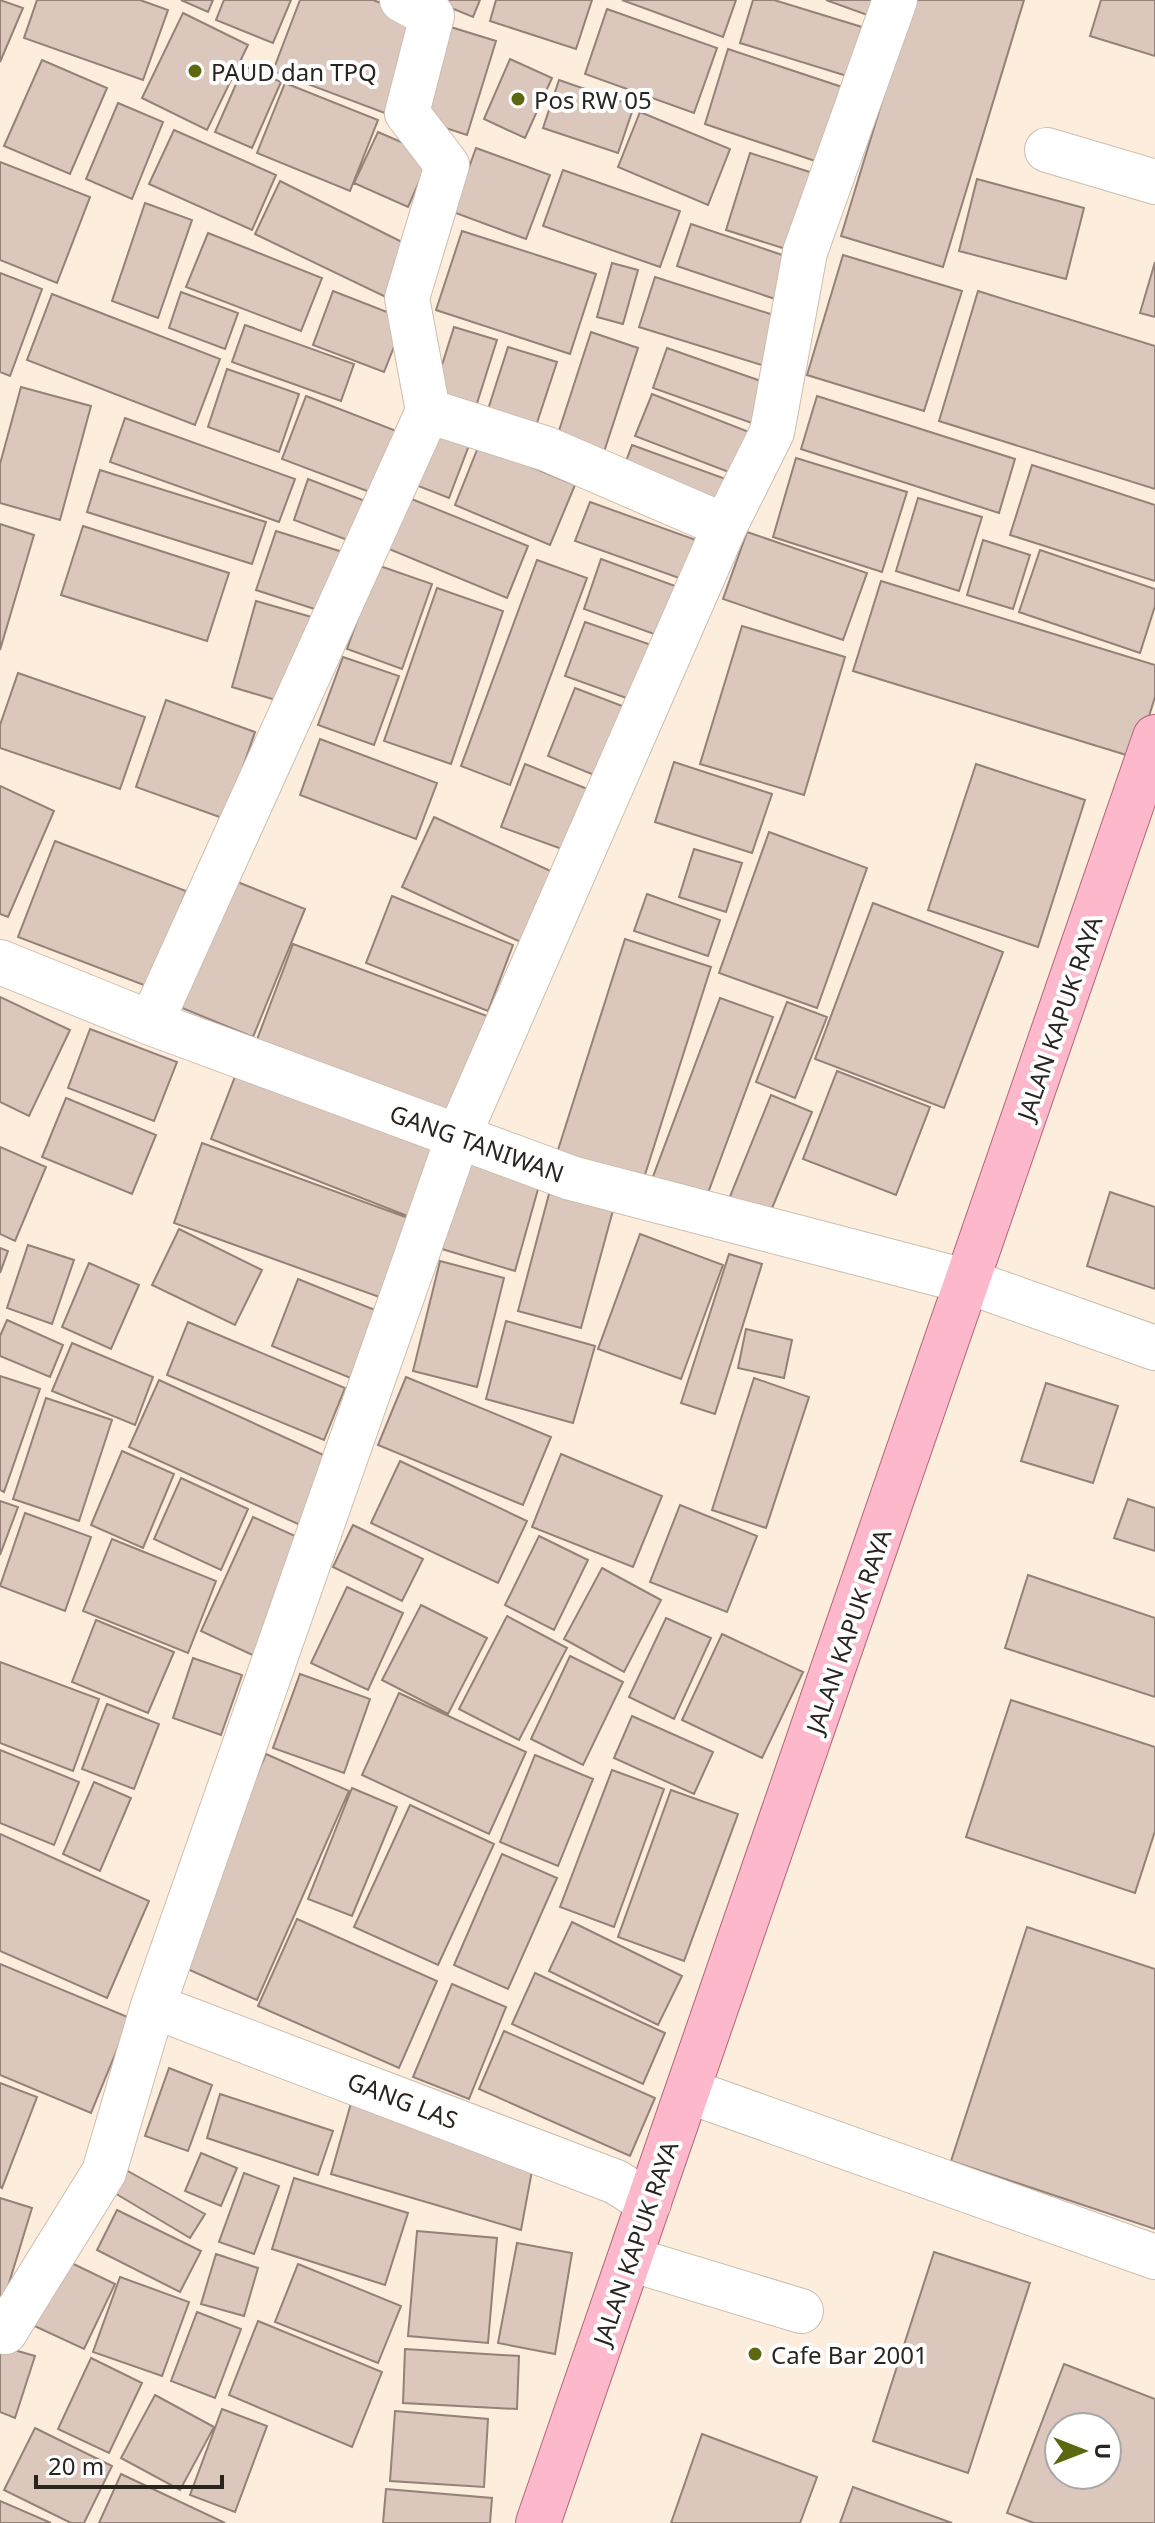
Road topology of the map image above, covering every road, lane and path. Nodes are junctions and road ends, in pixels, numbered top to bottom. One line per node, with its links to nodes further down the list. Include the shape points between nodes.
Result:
1 (402, 0): 5 (street, via 432,16 407,113 447,165 407,298)
2 (895, 0): 6 (street, via 805,252 772,432)
3 (1047, 150): 4 (street)
4 (1155, 182)
5 (428, 411): 6 (street, via 547,449); 9 (street)
6 (725, 526): 10 (street)
7 (1155, 737): 11 (main road, JALAN KAPUK RAYA)
8 (0, 962): 9 (street, GANG TANIWAN)
9 (151, 1023): 10 (street, GANG TANIWAN)
10 (458, 1137): 11 (street, GANG TANIWAN, via 571,1178); 13 (street)
11 (969, 1282): 12 (street, GANG TANIWAN); 14 (main road, JALAN KAPUK RAYA)
12 (1155, 1348)
13 (153, 2006): 15 (street, GANG LAS, via 616,2182); 19 (street, via 104,2172 5,2332)
14 (688, 2091): 15 (main road, JALAN KAPUK RAYA); 16 (street)
15 (649, 2203): 17 (main road, JALAN KAPUK RAYA)
16 (1155, 2257)
17 (630, 2259): 18 (street); 20 (main road, JALAN KAPUK RAYA)
18 (801, 2311)
19 (0, 2330)
20 (538, 2523)

